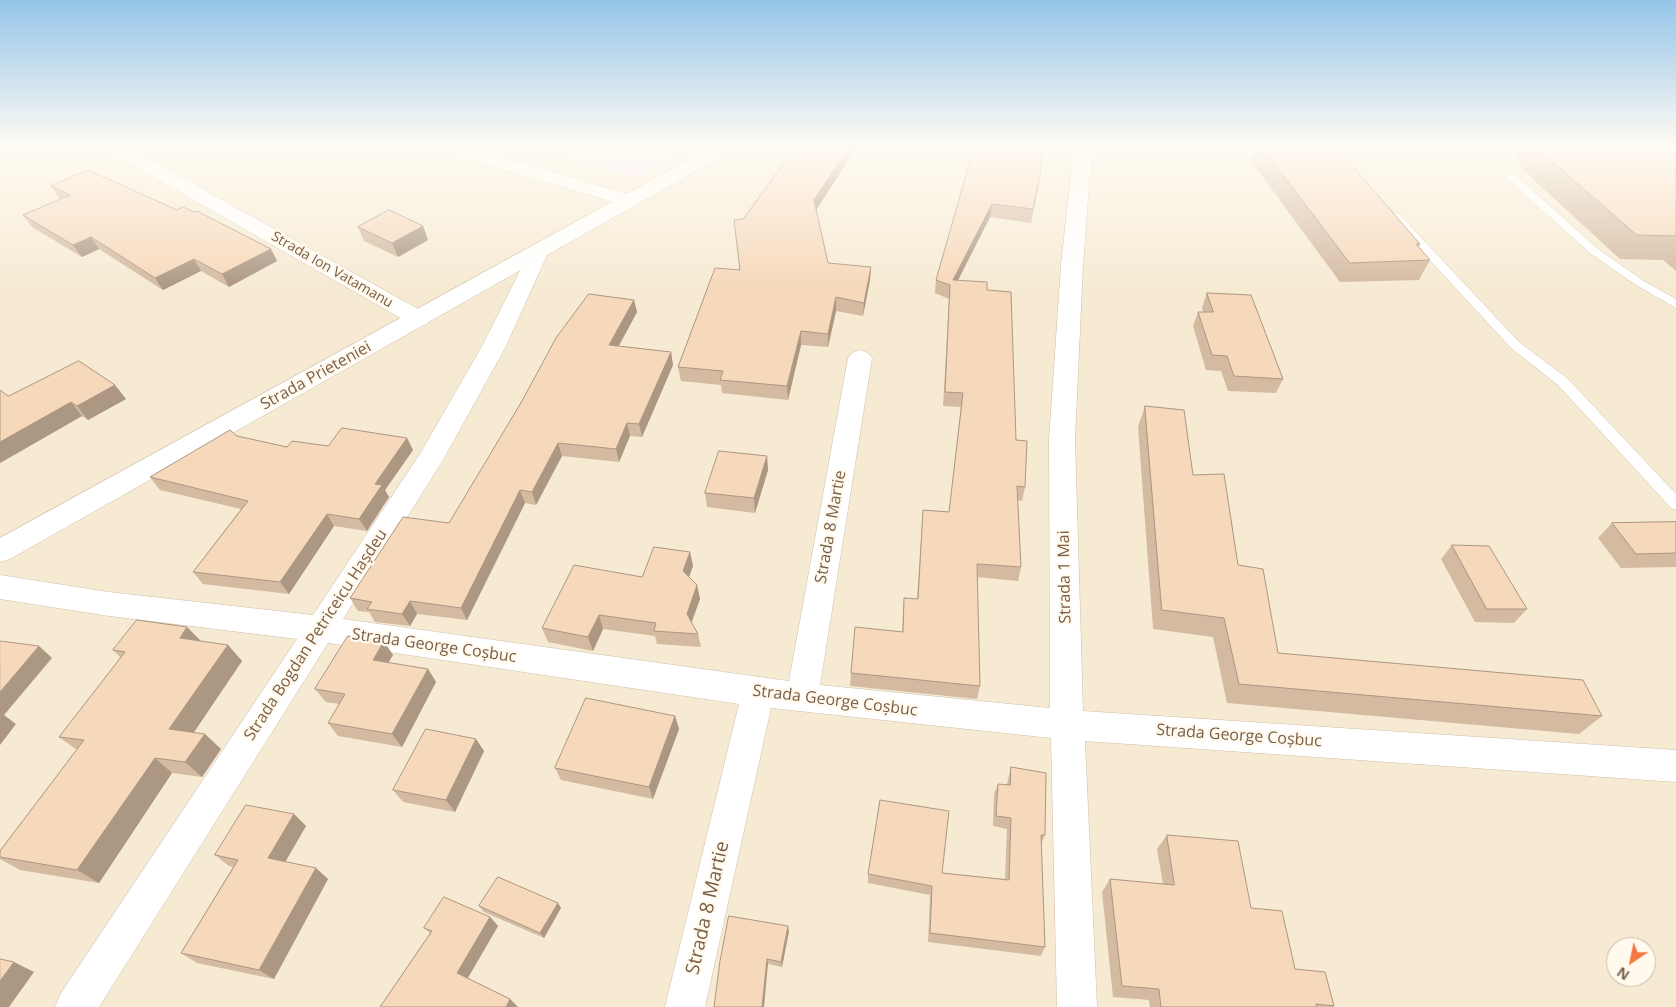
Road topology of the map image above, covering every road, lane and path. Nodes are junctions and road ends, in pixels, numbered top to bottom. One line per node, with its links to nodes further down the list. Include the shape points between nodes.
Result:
1 (197, 194): 10 (street, Strada Ion Vatamanu)
2 (610, 194): 6 (street)
3 (642, 194): 6 (street, Strada Prieteniei)
4 (1079, 194): 18 (street, Strada 1 Mai, via 1062,440)
5 (1530, 194): 9 (lane, via 1594,251)
6 (631, 200): 8 (street, Strada Prieteniei)
7 (1387, 207): 12 (lane, via 1515,344 1563,382)
8 (538, 253): 10 (street, Strada Prieteniei); 15 (street, Strada Bogdan Petriceicu Hașdeu, via 493,348 435,452)
9 (1676, 304)
10 (419, 319): 13 (street, Strada Prieteniei)
11 (860, 358): 17 (street, Strada 8 Martie)
12 (1676, 504)
13 (0, 551)
14 (0, 587): 15 (street, Strada George Coșbuc, via 109,604)
15 (320, 629): 16 (street, Strada George Coșbuc); 20 (street, Strada Bogdan Petriceicu Hașdeu)
16 (758, 692): 17 (street, Strada George Coșbuc); 21 (street, Strada 8 Martie)
17 (802, 697): 18 (street, Strada George Coșbuc)
18 (1067, 725): 19 (street, Strada George Coșbuc); 22 (street, Strada 1 Mai)
19 (1676, 766)
20 (75, 1007)
21 (685, 1007)
22 (1077, 1007)

